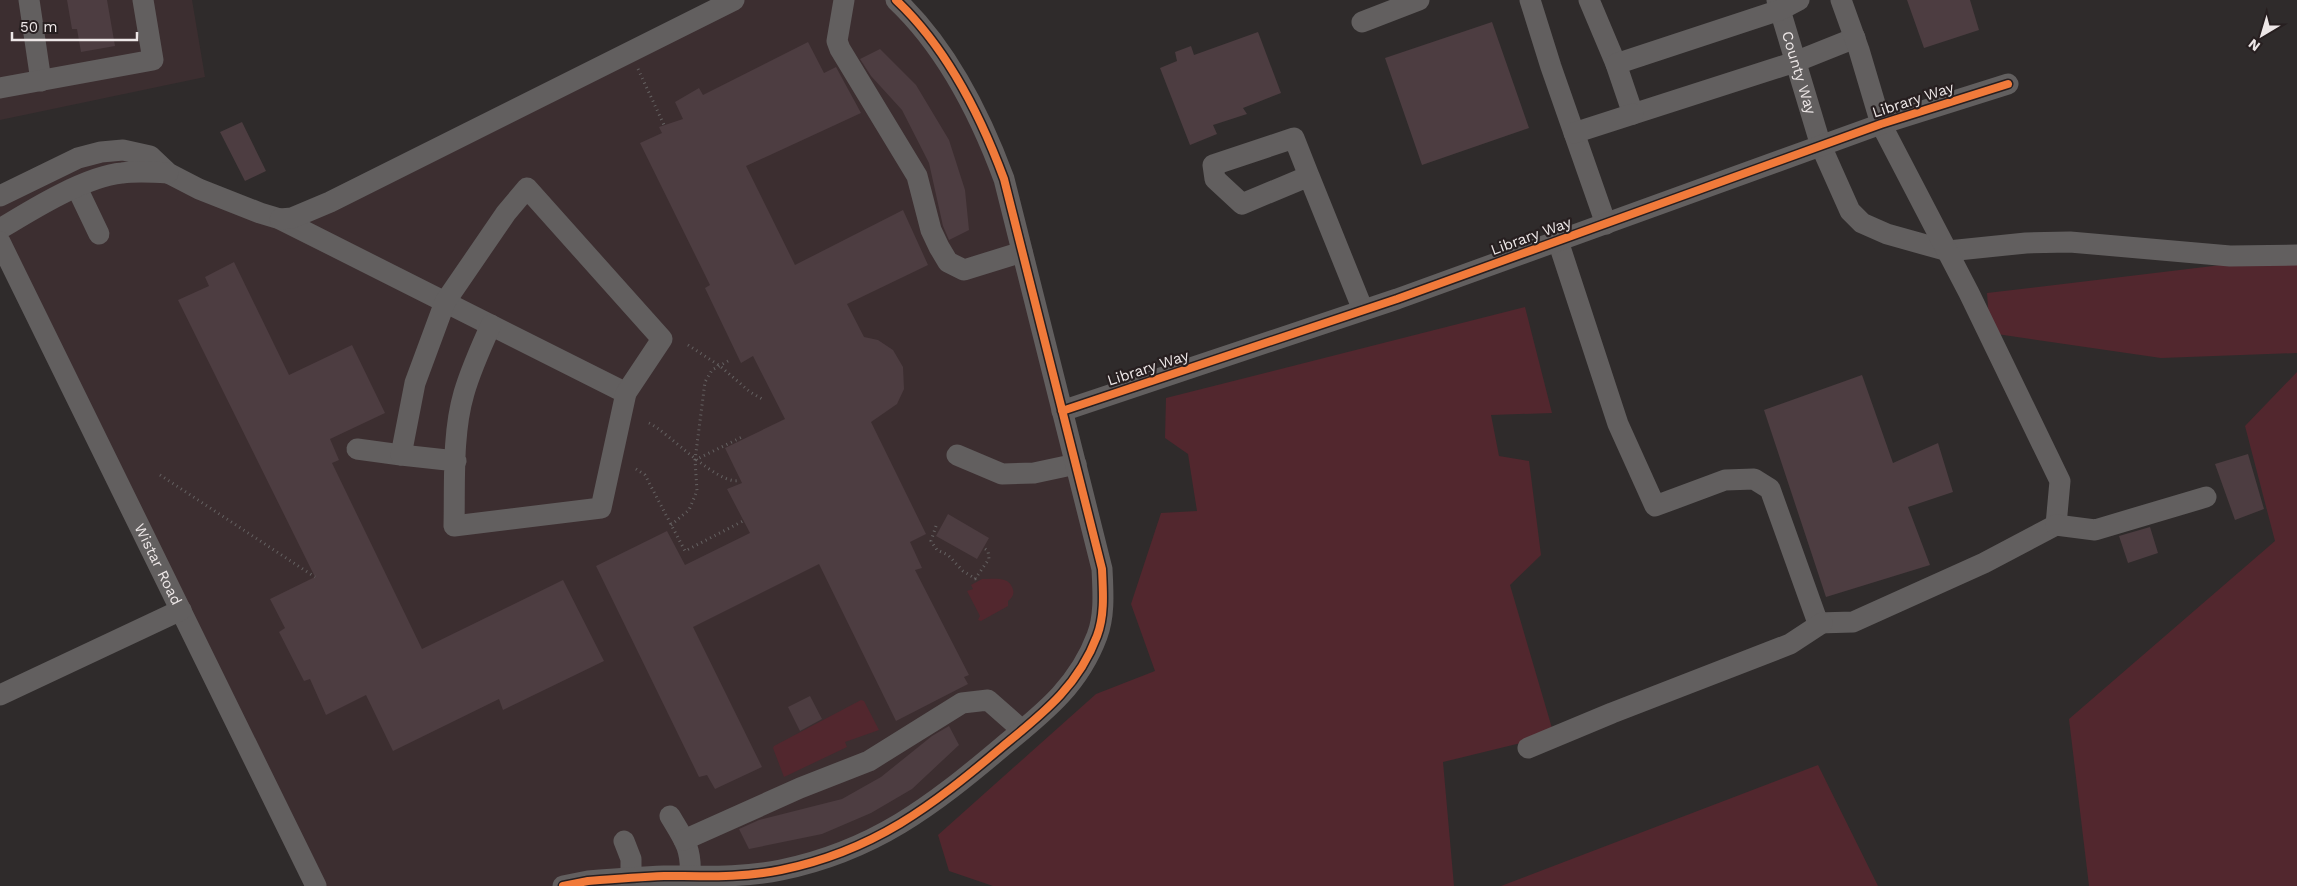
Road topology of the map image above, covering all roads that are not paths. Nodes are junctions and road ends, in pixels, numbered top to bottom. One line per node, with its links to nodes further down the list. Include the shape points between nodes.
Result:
1 (29, 0): 15 (street)
2 (142, 0): 15 (street, via 153,60)
3 (734, 0): 26 (street, via 330,202 292,218)
4 (844, 0): 33 (street, via 837,41 840,49 917,176 931,230 948,262 964,270)
5 (896, 0): 33 (street, via 943,56 972,101 1004,179)
6 (1420, 0): 11 (street)
7 (1530, 0): 20 (street)
8 (1589, 0): 14 (street)
9 (1842, 0): 12 (street)
10 (1785, 3): 13 (street, County Way); 14 (street)
11 (1362, 22)
12 (1855, 38): 13 (street); 19 (street)
13 (1795, 62): 18 (street); 21 (street, County Way)
14 (1616, 64): 18 (street)
15 (41, 80): 17 (street)
16 (2008, 84): 19 (street, Library Way)
17 (0, 88)
18 (1633, 114): 20 (street)
19 (1881, 124): 21 (street, Library Way); 32 (street)
20 (1574, 133): 27 (street)
21 (1822, 146): 27 (street, Library Way); 32 (street, County Way, via 1850,211 1862,223 1887,234)
22 (168, 173): 24 (street, via 121,173); 25 (street, via 150,156 123,150 101,152 78,158); 26 (street, via 199,189)
23 (1308, 176): 36 (street)
24 (77, 188): 28 (street); 29 (street)
25 (0, 196)
26 (280, 219): 35 (street)
27 (1606, 224): 30 (street, Library Way)
28 (0, 229)
29 (99, 234)
30 (1558, 241): 36 (street, Library Way); 48 (street, via 1618,424 1655,506 1726,480 1754,479 1770,489 1818,623)
31 (0, 242): 47 (street, Wistar Road)
32 (1948, 251): 34 (street, via 2026,242 2070,242 2230,256); 46 (street, via 2060,481)
33 (1022, 252): 39 (street)
34 (2297, 256)
35 (445, 302): 37 (street); 38 (street, via 506,212 528,188 662,340); 41 (street, via 415,383)
36 (1363, 310): 39 (street, Library Way)
37 (491, 325): 38 (street); 43 (street, via 464,394)
38 (626, 393): 43 (street, via 601,508 454,526)
39 (1062, 411): 44 (street)
40 (357, 449): 41 (street)
41 (401, 454): 43 (street)
42 (957, 456): 44 (street, via 1002,474 1034,473)
43 (456, 461)
44 (1076, 464): 50 (street, via 1102,569 1102,613 1097,636 1067,690)
45 (2206, 497): 46 (street, via 2095,530)
46 (2056, 524): 48 (street, via 1984,563 1853,622)
47 (181, 610): 49 (street); 57 (street, Wistar Road)
48 (1822, 623): 51 (street, via 1790,644)
49 (0, 695)
50 (1022, 730): 53 (street, via 988,700 962,703 869,761); 55 (street, via 927,807 860,846 781,870)
51 (1528, 748)
52 (670, 816): 53 (street)
53 (684, 840): 55 (street, via 691,858)
54 (624, 841): 56 (street, via 631,859)
55 (690, 876): 56 (street)
56 (631, 878): 58 (street)
57 (316, 886)
58 (563, 886)

